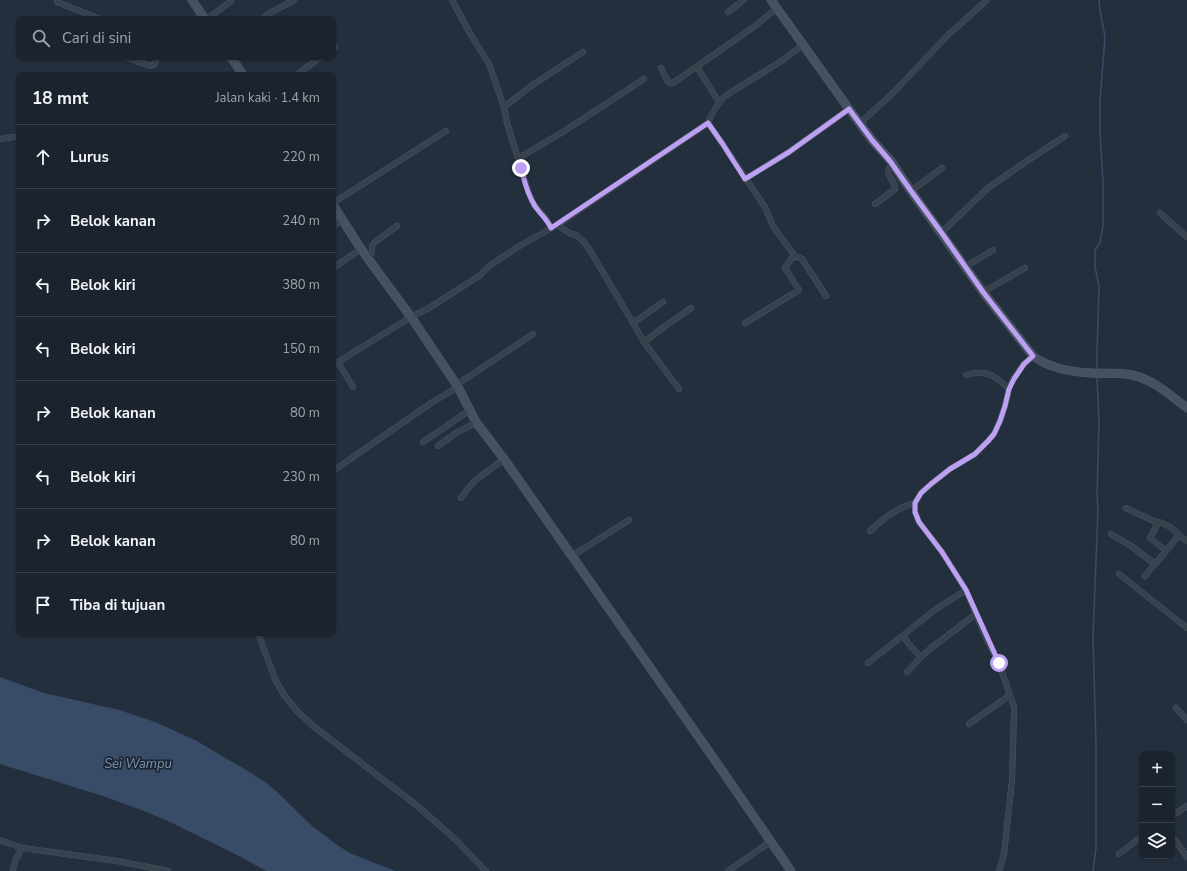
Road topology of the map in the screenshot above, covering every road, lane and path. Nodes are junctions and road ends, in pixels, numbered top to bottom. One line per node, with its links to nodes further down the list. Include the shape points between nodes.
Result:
1 (192, 0): 12 (street)
2 (294, 0): 14 (street)
3 (452, 0): 27 (street, via 489,64)
4 (744, 0): 10 (street)
5 (771, 0): 9 (street)
6 (987, 0): 30 (street)
7 (231, 1): 13 (street)
8 (57, 2): 11 (street)
9 (777, 8): 15 (street); 21 (street)
10 (728, 12)
11 (92, 16)
12 (204, 16)
13 (207, 16)
14 (266, 16)
15 (803, 45): 26 (street); 28 (street)
16 (583, 52): 27 (street)
17 (134, 60): 18 (street, via 150,66 155,64)
18 (156, 60)
19 (233, 60): 23 (street)
20 (317, 60): 24 (street)
21 (696, 67): 22 (street, via 670,83); 26 (street)
22 (661, 68)
23 (241, 72)
24 (300, 72)
25 (644, 79): 35 (street, via 572,127)
26 (719, 102): 29 (street)
27 (504, 107): 35 (street)
28 (849, 109): 30 (street); 38 (street, via 789,152)
29 (708, 123): 38 (street); 47 (street)
30 (860, 123): 36 (street)
31 (446, 131): 40 (street)
32 (16, 136): 34 (street)
33 (1065, 136): 48 (street, via 988,188)
34 (0, 139)
35 (519, 158): 47 (street, via 532,201)
36 (890, 161): 39 (street); 41 (street, via 888,173 895,189)
37 (942, 168): 39 (street)
38 (745, 179): 52 (street)
39 (911, 191): 48 (street)
40 (336, 202)
41 (875, 204)
42 (336, 209): 44 (street)
43 (1160, 213): 49 (street)
44 (343, 220): 45 (street); 50 (street)
45 (336, 224)
46 (397, 226): 53 (street, via 372,244 372,253)
47 (554, 227): 61 (street, via 521,245 478,276); 62 (street, via 576,235 584,242)
48 (941, 232): 55 (street)
49 (1187, 237)
50 (362, 249): 53 (street); 54 (street)
51 (993, 250): 55 (street)
52 (794, 255): 58 (street, via 802,258); 63 (street, via 785,268 799,290)
53 (367, 256): 61 (street)
54 (336, 266)
55 (965, 266): 57 (street)
56 (1026, 268): 57 (street)
57 (983, 292): 66 (street)
58 (826, 296)
59 (664, 302): 62 (street)
60 (691, 308): 65 (street)
61 (411, 317): 67 (street); 70 (street)
62 (634, 323): 65 (street)
63 (745, 323)
64 (533, 334): 70 (street)
65 (644, 342): 72 (street)
66 (1033, 356): 73 (street, via 1016,374); 74 (street, via 1058,368 1132,375 1155,384)
67 (336, 363)
68 (336, 365): 71 (street)
69 (966, 375): 73 (street, via 986,373)
70 (457, 386): 75 (street); 80 (street)
71 (353, 387)
72 (679, 389)
73 (1009, 389): 82 (street, via 994,434 975,454 931,484)
74 (1187, 408)
75 (470, 410): 76 (street); 77 (street)
76 (476, 422): 78 (street); 79 (street)
77 (423, 442)
78 (438, 446)
79 (504, 460): 81 (street, via 477,479); 91 (street)
80 (336, 469)
81 (461, 498)
82 (915, 503): 86 (street, via 890,514); 95 (street, via 919,522)
83 (1126, 508): 85 (street)
84 (629, 520): 91 (street)
85 (1156, 522): 88 (street, via 1166,524); 90 (street, via 1157,526 1150,538)
86 (870, 531)
87 (1111, 534): 92 (street)
88 (1178, 534): 89 (street); 90 (street)
89 (1187, 541)
90 (1166, 551): 92 (street)
91 (572, 556): 112 (street)
92 (1155, 564): 94 (street)
93 (1119, 574): 97 (street)
94 (1145, 576)
95 (966, 590): 96 (street); 99 (street, via 936,609)
96 (976, 614): 100 (street); 103 (street, via 999,663)
97 (1187, 628)
98 (259, 636): 119 (street, via 275,680 297,711 415,804 455,838)
99 (903, 636): 100 (street); 101 (street)
100 (921, 657): 102 (street)
101 (868, 663)
102 (907, 672)
103 (1010, 695): 106 (street); 116 (street, via 1014,713 1012,780)
104 (1176, 708): 105 (street)
105 (1187, 720)
106 (969, 724)
107 (1187, 806): 108 (street)
108 (1175, 814)
109 (1139, 838): 114 (street)
110 (0, 840): 113 (street)
111 (1175, 840): 115 (street)
112 (770, 842): 120 (street); 121 (street)
113 (22, 848): 117 (street); 118 (street)
114 (1120, 854)
115 (1187, 857)
116 (1001, 865): 122 (street); 123 (street)
117 (13, 868)
118 (168, 871)
119 (486, 871)
120 (728, 871)
121 (791, 871)
122 (999, 871)
123 (1005, 871)

